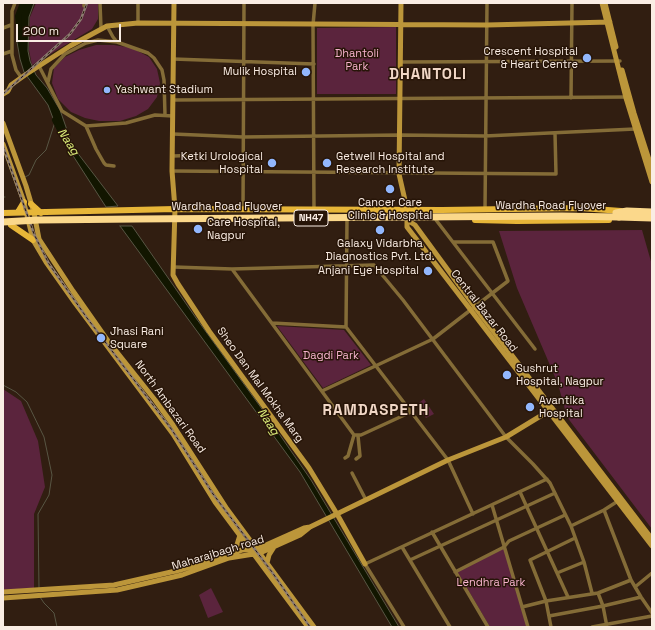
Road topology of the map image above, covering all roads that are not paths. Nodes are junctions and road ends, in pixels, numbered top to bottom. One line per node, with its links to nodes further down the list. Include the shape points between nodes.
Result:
1 (15, 3): 17 (street)
2 (100, 3): 23 (street)
3 (138, 3): 13 (street)
4 (174, 3): 15 (street, Sheo Dan Mal Mokha Marg)
5 (244, 3): 18 (street)
6 (315, 3): 19 (street)
7 (401, 3): 16 (street)
8 (487, 3): 20 (street)
9 (572, 3): 14 (street)
10 (602, 3): 12 (street)
11 (605, 3): 12 (street)
12 (608, 22): 14 (street); 33 (street)
13 (138, 23): 15 (street); 21 (street)
14 (572, 23): 20 (street); 32 (street)
15 (174, 24): 18 (street); 29 (street, Sheo Dan Mal Mokha Marg)
16 (400, 24): 19 (street); 20 (street); 34 (street)
17 (12, 25): 22 (street); 25 (street)
18 (244, 25): 19 (street); 30 (street)
19 (313, 25): 35 (street)
20 (487, 25): 31 (street)
21 (107, 26): 23 (street); 24 (street)
22 (3, 28)
23 (101, 28): 28 (street)
24 (117, 42): 27 (street, via 98,40); 49 (street, via 148,53 162,70)
25 (12, 51): 26 (street); 37 (street, via 16,70)
26 (3, 54)
27 (65, 54): 28 (street); 38 (street, via 52,70)
28 (57, 55): 36 (street)
29 (173, 59): 30 (street); 48 (street, Sheo Dan Mal Mokha Marg)
30 (244, 61): 35 (street); 43 (street)
31 (486, 61): 32 (street); 34 (street); 45 (street)
32 (571, 61): 33 (street); 46 (street)
33 (618, 61): 42 (street)
34 (400, 62): 44 (street)
35 (314, 64): 47 (street)
36 (38, 67): 37 (street); 38 (street)
37 (23, 76): 40 (street)
38 (48, 82): 52 (street, via 62,110)
39 (4, 85): 40 (street)
40 (11, 85): 41 (street)
41 (3, 94)
42 (628, 97): 46 (street); 53 (street); 64 (street)
43 (244, 98): 47 (street); 48 (street); 59 (street)
44 (400, 98): 45 (street); 47 (street); 56 (street)
45 (486, 98): 46 (street); 58 (street)
46 (571, 98)
47 (314, 99): 57 (street)
48 (173, 100): 50 (street, Sheo Dan Mal Mokha Marg)
49 (165, 115): 50 (street); 52 (street, via 155,115 126,123)
50 (173, 116): 55 (street, Sheo Dan Mal Mokha Marg)
51 (3, 123): 72 (street, North Ambazari Road)
52 (86, 126): 63 (street, via 104,163)
53 (635, 129): 54 (street); 70 (street)
54 (554, 133): 58 (street); 69 (street, via 556,174)
55 (173, 134): 59 (street); 62 (street, Sheo Dan Mal Mokha Marg)
56 (400, 135): 57 (street); 58 (street); 68 (street)
57 (313, 136): 59 (street); 67 (street)
58 (485, 136): 69 (street)
59 (243, 137): 66 (street)
60 (3, 144): 71 (street, North Ambazari Road)
61 (201, 155): 62 (street)
62 (173, 156): 65 (street, Sheo Dan Mal Mokha Marg)
63 (114, 166)
64 (652, 170)
65 (172, 171): 66 (street); 73 (street, Sheo Dan Mal Mokha Marg)
66 (243, 172): 67 (street); 75 (street)
67 (314, 172): 68 (street); 76 (street)
68 (400, 174): 69 (street); 74 (street)
69 (485, 174): 77 (street)
70 (652, 182)
71 (24, 202): 78 (main road); 79 (street, North Ambazari Road)
72 (31, 204): 82 (street, North Ambazari Road); 83 (main road)
73 (175, 209): 75 (main road); 83 (main road); 91 (street, Sheo Dan Mal Mokha Marg)
74 (407, 209): 76 (main road); 77 (main road); 89 (street)
75 (243, 210): 76 (main road)
76 (314, 210)
77 (485, 210): 85 (main road, via 568,209)
78 (18, 212): 79 (main road); 81 (main road)
79 (26, 212): 82 (main road); 93 (street, North Ambazari Road)
80 (652, 212): 85 (highway, NH47)
81 (3, 213)
82 (34, 213): 83 (main road); 94 (street, North Ambazari Road)
83 (41, 213)
84 (617, 215): 85 (highway, NH47); 87 (highway, Wardha Road Flyover / NH47, bridge, via 134,215); 92 (highway, Wardha Road Flyover / NH47, bridge, via 38,220)
85 (627, 215): 86 (highway, NH47); 90 (main road, via 609,220)
86 (652, 218)
87 (3, 219)
88 (347, 220): 89 (main road); 91 (main road); 99 (street)
89 (407, 220): 90 (main road); 103 (street, Central Bazar Road, via 415,225)
90 (436, 220): 97 (street)
91 (174, 222): 94 (main road); 98 (street, Sheo Dan Mal Mokha Marg)
92 (3, 224): 95 (main road)
93 (29, 224): 94 (main road); 95 (main road); 96 (street, North Ambazari Road)
94 (37, 224): 102 (street, North Ambazari Road, via 39,239)
95 (11, 225): 96 (main road)
96 (33, 240): 102 (street, North Ambazari Road, via 46,262)
97 (453, 242): 101 (street); 101 (street, via 493,242 508,281)
98 (174, 266): 100 (street); 126 (street, Sheo Dan Mal Mokha Marg, via 173,275 195,311 309,468)
99 (347, 266): 100 (street); 105 (street); 106 (street, via 374,265)
100 (232, 269): 104 (street)
101 (493, 294): 103 (street); 107 (street)
102 (77, 301): 134 (street, North Ambazari Road, via 174,434 215,502); 144 (street, North Ambazari Road, via 168,418)
103 (473, 309): 106 (street); 110 (street, Central Bazar Road)
104 (272, 323): 105 (street); 109 (street)
105 (346, 327): 108 (street)
106 (433, 339): 108 (street); 113 (street)
107 (535, 349)
108 (376, 366): 109 (street); 111 (street)
109 (322, 391): 112 (street)
110 (551, 410): 113 (street); 122 (street, Central Bazar Road); 136 (street, Central Bazar Road)
111 (411, 412): 112 (street); 116 (street)
112 (356, 435): 114 (street); 115 (street, via 360,456)
113 (506, 436): 116 (street); 118 (street)
114 (345, 458)
115 (356, 459)
116 (448, 460): 121 (street); 127 (street)
117 (352, 473): 121 (street)
118 (547, 479): 119 (street); 120 (street)
119 (520, 492): 123 (street); 124 (street)
120 (555, 494): 124 (street); 128 (street)
121 (366, 500): 126 (street)
122 (618, 502): 125 (street); 139 (street, Central Bazar Road)
123 (492, 505): 127 (street); 129 (street)
124 (527, 506): 129 (street); 132 (street)
125 (604, 510): 130 (street); 153 (street)
126 (337, 514): 131 (street); 149 (street, Sheo Dan Mal Mokha Marg)
127 (473, 514): 133 (street)
128 (565, 515): 130 (street); 132 (street)
129 (496, 520): 138 (street); 141 (street)
130 (571, 526): 135 (street)
131 (310, 527): 137 (street, Maharajbagh road, via 300,535); 144 (street, Maharajbagh road)
132 (537, 529): 141 (street, via 509,541); 143 (street)
133 (432, 532): 138 (street); 140 (street)
134 (240, 535): 142 (street, North Ambazari Road); 145 (street, via 236,548)
135 (575, 538): 143 (street); 147 (street)
136 (652, 539)
137 (274, 546): 144 (street, Maharajbagh road); 148 (street)
138 (440, 546): 146 (street); 150 (street)
139 (652, 546)
140 (402, 547): 146 (street); 149 (street)
141 (504, 547): 150 (street); 164 (street)
142 (250, 549): 144 (street, Maharajbagh road); 145 (street, Maharajbagh road)
143 (548, 551): 151 (street); 162 (street, via 530,560)
144 (257, 552): 148 (street, North Ambazari Road); 156 (street, Maharajbagh road, via 229,558 182,575 117,590); 169 (street, North Ambazari Road)
145 (231, 553): 156 (street, Maharajbagh road, via 180,570 114,585)
146 (410, 560): 172 (street)
147 (584, 562): 151 (street); 158 (street)
148 (267, 563): 170 (street, North Ambazari Road)
149 (365, 564): 171 (street)
150 (455, 572): 173 (street)
151 (556, 573): 159 (street)
152 (652, 573): 154 (street)
153 (631, 580): 154 (street); 157 (street)
154 (635, 587): 160 (street)
155 (3, 592): 156 (street, Maharajbagh road)
156 (48, 592): 161 (street, Maharajbagh road)
157 (598, 593): 158 (street); 163 (street)
158 (592, 594): 159 (street)
159 (568, 597): 162 (street)
160 (641, 597): 163 (street); 165 (street)
161 (3, 598)
162 (546, 601): 164 (street); 166 (street)
163 (603, 606): 166 (street); 168 (street)
164 (522, 607): 174 (street)
165 (652, 613)
166 (549, 616): 175 (street)
167 (652, 616): 168 (street)
168 (606, 626): 176 (street)
169 (308, 627)
170 (314, 627)
171 (404, 627)
172 (450, 627)
173 (488, 627)
174 (528, 627)
175 (551, 627)
176 (592, 627)

